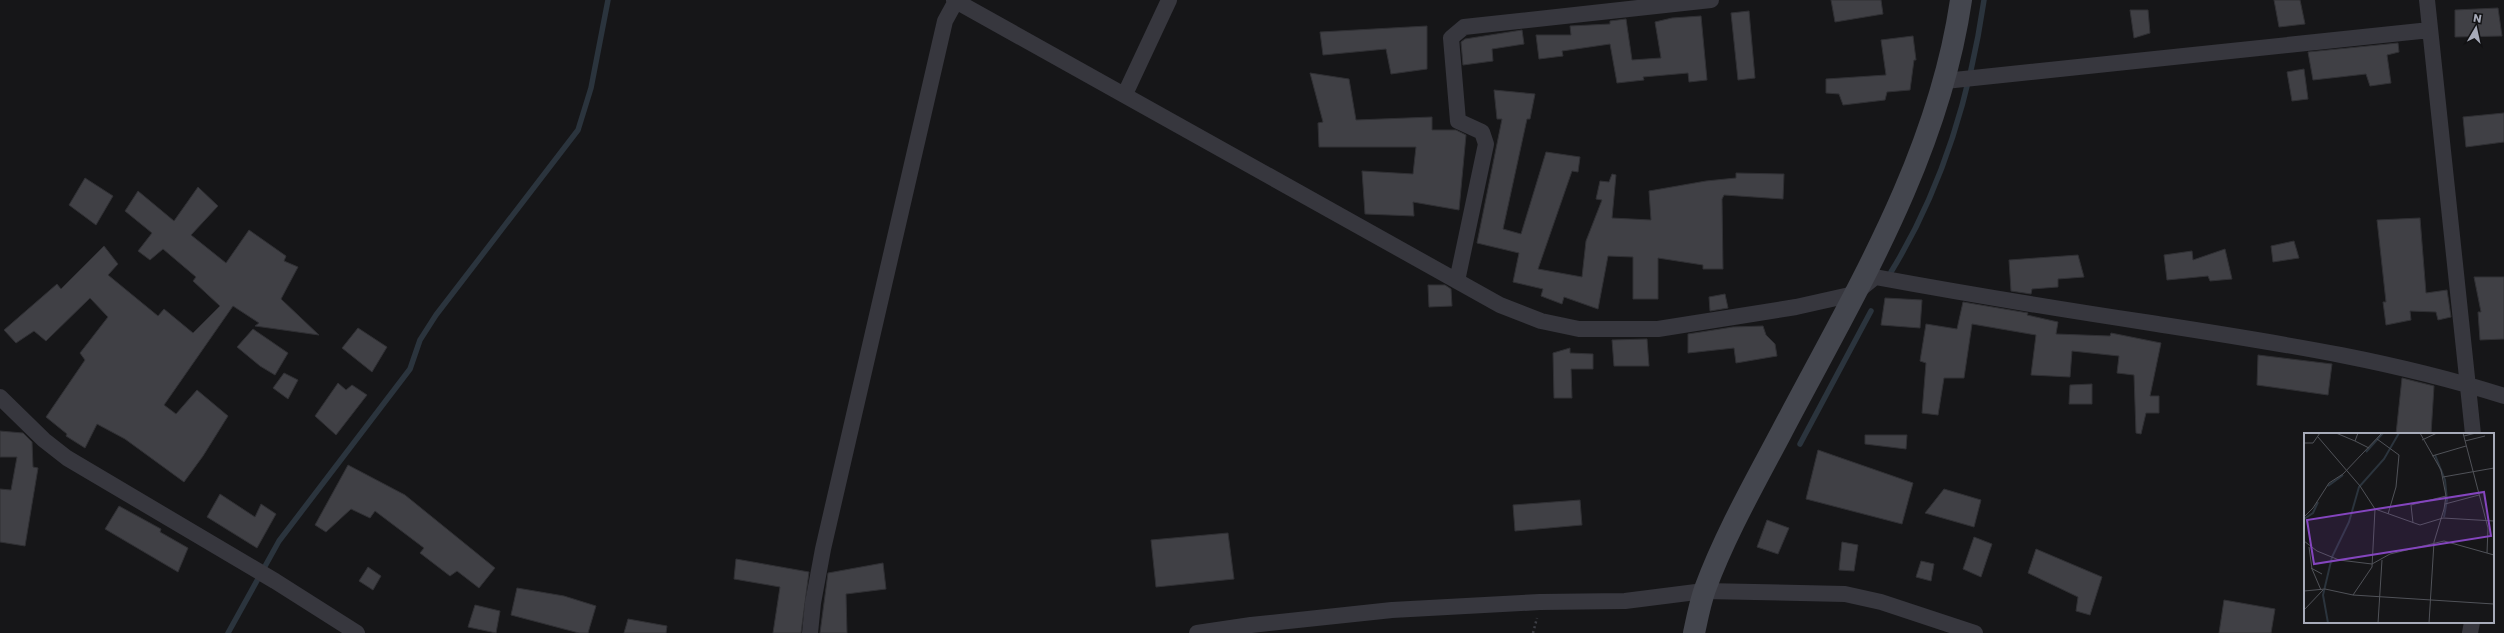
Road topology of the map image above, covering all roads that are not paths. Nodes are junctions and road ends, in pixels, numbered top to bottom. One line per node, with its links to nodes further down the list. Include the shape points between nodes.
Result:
1 (1169, 0): 8 (street)
2 (1711, 0): 9 (street, via 1464,27 1451,38 1458,121 1482,132 1486,144)
3 (1961, 0): 7 (street)
4 (2427, 0): 6 (street)
5 (955, 1): 8 (street); 18 (street, via 945,21 823,549)
6 (2430, 30): 7 (street); 11 (street)
7 (1961, 79): 10 (street, via 1920,156 1893,219)
8 (1125, 94): 9 (street)
9 (1457, 281): 10 (street, via 1500,305 1541,321 1579,329 1658,329 1796,307)
10 (1854, 294): 11 (street, via 1875,277 2018,303 2325,350); 15 (street, via 1729,533)
11 (2467, 384): 13 (street); 14 (street)
12 (0, 396): 17 (street, via 44,440 67,458 276,581)
13 (2504, 396)
14 (2473, 433)
15 (1704, 591): 19 (street, via 1625,601 1540,602 1392,610); 20 (street); 21 (street, via 1845,594 1881,602)
16 (2472, 623): 22 (street)
17 (357, 633)
18 (810, 633)
19 (1197, 633)
20 (1694, 633)
21 (1975, 633)
22 (2470, 633)

